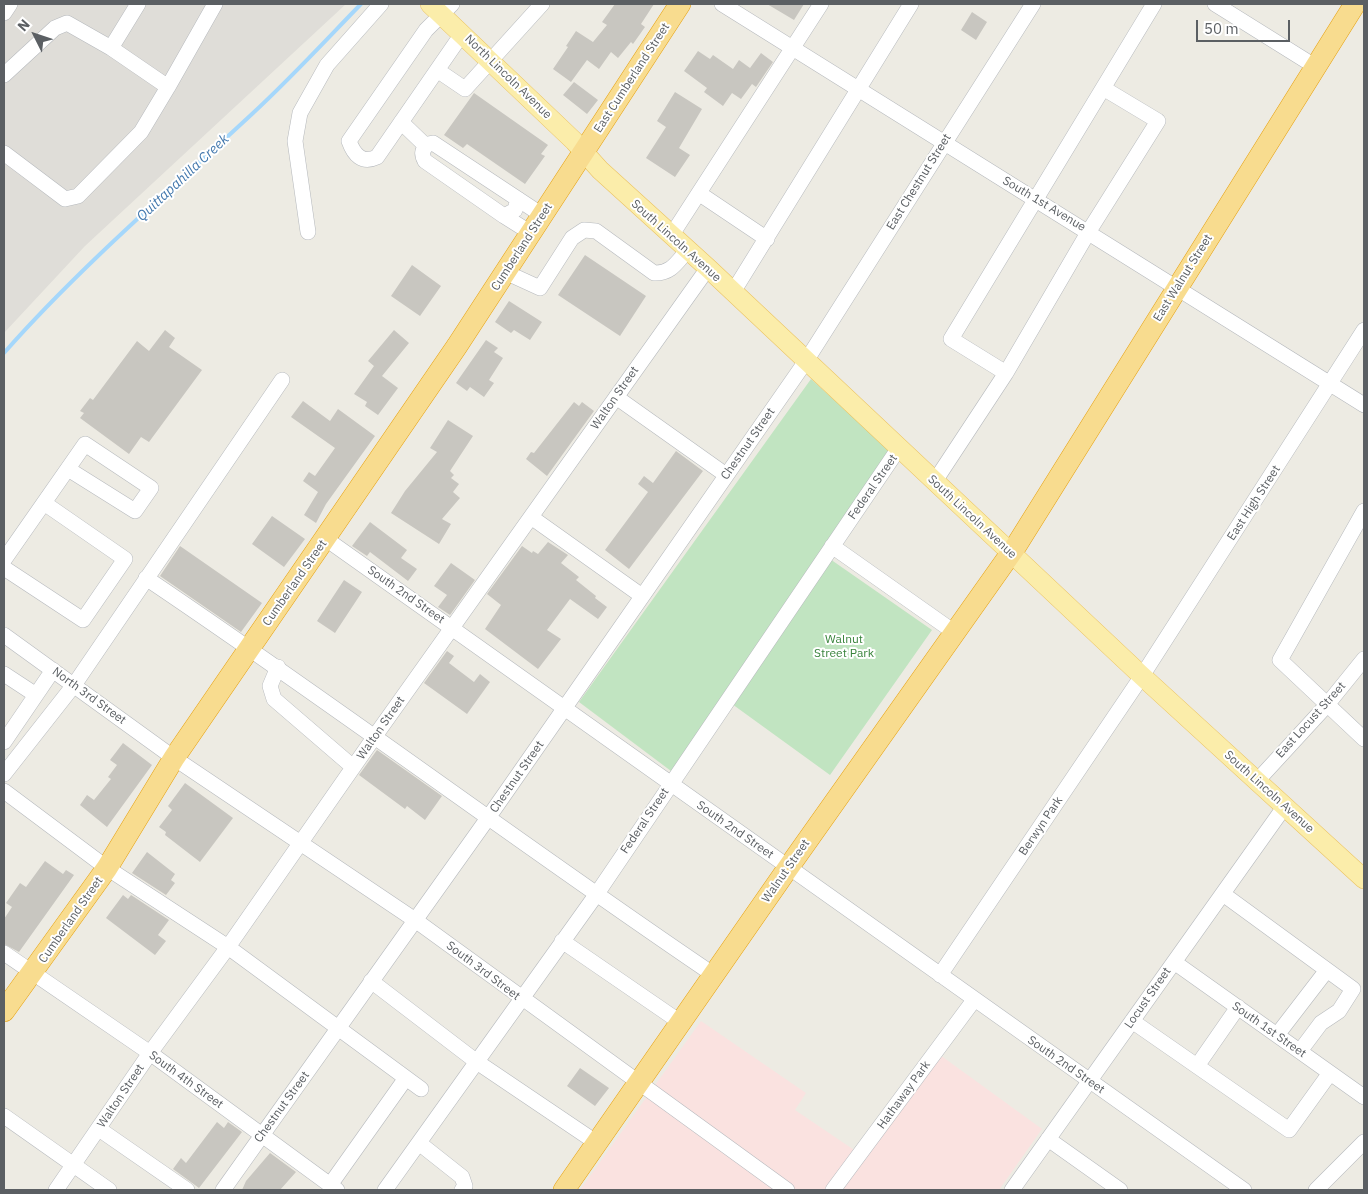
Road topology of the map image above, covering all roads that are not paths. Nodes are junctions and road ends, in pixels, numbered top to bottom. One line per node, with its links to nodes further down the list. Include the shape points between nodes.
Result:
1 (10, 4): 15 (street)
2 (138, 4): 18 (street)
3 (215, 4): 23 (street)
4 (382, 4): 37 (street, via 327,65 300,113 294,141)
5 (542, 4): 19 (street)
6 (680, 4): 29 (highway, East Cumberland Street)
7 (722, 4): 17 (street, South 1st Avenue)
8 (821, 4): 17 (street)
9 (910, 4): 25 (street)
10 (1033, 4): 27 (street, East Chestnut Street)
11 (1154, 4): 24 (street)
12 (1355, 4): 20 (highway, East Walnut Street)
13 (1225, 6): 20 (street)
14 (441, 7): 16 (main road, North Lincoln Avenue); 26 (street, via 350,141 353,152 359,158 369,160 377,157)
15 (4, 13)
16 (462, 34): 19 (main road, North Lincoln Avenue); 21 (street)
17 (794, 47): 25 (street, South 1st Avenue); 31 (street)
18 (111, 48): 22 (street, via 67,23 55,28); 23 (street)
19 (490, 61): 21 (street, via 465,89); 29 (main road, North Lincoln Avenue)
20 (1316, 68): 44 (highway, East Walnut Street)
21 (437, 70): 26 (street)
22 (4, 75)
23 (168, 87): 30 (street, via 140,132 78,196 65,199)
24 (1103, 88): 33 (street); 36 (street, via 1158,121)
25 (857, 89): 27 (street, South 1st Avenue); 40 (street)
26 (401, 122): 28 (street)
27 (944, 143): 33 (street, South 1st Avenue); 47 (street, East Chestnut Street)
28 (426, 146): 32 (street, via 433,143); 35 (street, via 422,155 425,161)
29 (584, 152): 34 (highway, Cumberland Street); 39 (main road, South Lincoln Avenue)
30 (4, 153)
31 (700, 194): 39 (street); 40 (street)
32 (518, 199): 34 (street); 35 (street, via 515,210)
33 (1035, 199): 36 (street, South 1st Avenue); 48 (street, via 951,339)
34 (542, 215): 38 (highway, Cumberland Street)
35 (504, 216): 38 (street)
36 (1089, 231): 44 (street, South 1st Avenue); 48 (street)
37 (308, 232)
38 (531, 233): 43 (highway, Cumberland Street)
39 (672, 236): 41 (main road, South Lincoln Avenue)
40 (767, 239): 45 (street)
41 (688, 250): 42 (main road, South Lincoln Avenue); 43 (street, via 670,270 654,273 596,231 584,230 572,238 540,288)
42 (708, 268): 45 (main road, South Lincoln Avenue); 51 (street, Walton Street)
43 (505, 272): 60 (highway, Cumberland Street)
44 (1177, 287): 50 (street, South 1st Avenue); 62 (highway, East Walnut Street)
45 (732, 292): 47 (main road, South Lincoln Avenue)
46 (1364, 330): 50 (street, East High Street)
47 (806, 361): 53 (main road, South Lincoln Avenue); 55 (street, Chestnut Street)
48 (1006, 373): 56 (street)
49 (282, 380): 65 (street)
50 (1330, 384): 52 (street, South 1st Avenue); 75 (street, East High Street)
51 (616, 397): 55 (street); 59 (street, Walton Street)
52 (1364, 405)
53 (899, 448): 56 (main road, South Lincoln Avenue); 61 (street, Federal Street)
54 (68, 469): 54 (street, via 135,511 151,488 85,444); 57 (street)
55 (726, 475): 66 (street, Chestnut Street)
56 (935, 482): 62 (main road, South Lincoln Avenue)
57 (44, 502): 63 (street); 64 (street, via 124,559 83,620)
58 (1364, 511): 78 (street, via 1280,660)
59 (531, 517): 66 (street); 67 (street, Walton Street)
60 (326, 539): 67 (street, South 2nd Street); 70 (highway, Cumberland Street)
61 (832, 546): 68 (street); 87 (street, Federal Street)
62 (1011, 553): 68 (highway, Walnut Street); 75 (main road, South Lincoln Avenue)
63 (4, 560)
64 (4, 568)
65 (146, 578): 70 (street); 76 (street)
66 (642, 596): 79 (street, Chestnut Street)
67 (452, 628): 79 (street, South 2nd Street); 80 (street, Walton Street)
68 (954, 632): 93 (highway, Walnut Street)
69 (4, 634): 73 (street, North 3rd Street)
70 (250, 648): 72 (street); 83 (highway, Cumberland Street)
71 (1364, 659): 78 (street, East Locust Street)
72 (278, 667): 80 (street); 84 (street, via 270,686 274,699)
73 (53, 670): 76 (street, North 3rd Street); 77 (street)
74 (4, 676): 77 (street)
75 (1142, 676): 86 (main road, South Lincoln Avenue); 105 (street, Berwyn Park)
76 (74, 685): 83 (street, North 3rd Street); 85 (street)
77 (36, 695): 82 (street)
78 (1326, 706): 81 (street); 86 (street, East Locust Street)
79 (564, 708): 87 (street, South 2nd Street); 90 (street, Chestnut Street)
80 (375, 736): 84 (street, Walton Street); 90 (street)
81 (1364, 739)
82 (4, 742)
83 (174, 758): 91 (street, South 3rd Street); 92 (highway, Cumberland Street)
84 (353, 767): 91 (street, Walton Street)
85 (4, 774)
86 (1257, 781): 89 (main road, South Lincoln Avenue)
87 (670, 784): 93 (street, South 2nd Street); 96 (street, Federal Street)
88 (4, 791): 92 (street)
89 (1285, 806): 94 (main road, South Lincoln Avenue); 95 (street, Locust Street)
90 (488, 818): 96 (street); 97 (street, Chestnut Street)
91 (300, 844): 97 (street, South 3rd Street); 99 (street, Walton Street)
92 (108, 868): 99 (street); 103 (highway, Cumberland Street)
93 (788, 868): 104 (highway, Walnut Street); 105 (street, South 2nd Street)
94 (1364, 879)
95 (1223, 894): 101 (street, Locust Street); 102 (street)
96 (596, 895): 98 (street, Federal Street); 104 (street)
97 (415, 920): 106 (street, Chestnut Street); 107 (street, South 3rd Street)
98 (562, 941): 107 (street, Federal Street); 112 (street)
99 (228, 948): 113 (street); 116 (street, Walton Street)
100 (4, 953): 103 (street, South 4th Street)
101 (1174, 962): 109 (street, South 1st Street); 111 (street, Locust Street)
102 (1327, 970): 114 (street); 115 (street, via 1353,989 1339,1010 1321,1023)
103 (32, 974): 110 (highway, Cumberland Street); 116 (street, South 4th Street)
104 (714, 975): 112 (highway, Walnut Street)
105 (940, 975): 108 (street, South 2nd Street)
106 (371, 981): 113 (street, Chestnut Street); 117 (street)
107 (521, 999): 117 (street, Federal Street); 122 (street, South 3rd Street)
108 (974, 1000): 121 (street, South 2nd Street); 143 (street, Hathaway Park)
109 (1238, 1007): 114 (street, South 1st Street); 118 (street)
110 (4, 1011)
111 (1132, 1021): 118 (street); 121 (street, Locust Street)
112 (680, 1022): 122 (highway, Walnut Street)
113 (338, 1030): 120 (street); 127 (street, Chestnut Street)
114 (1277, 1036): 115 (street, South 1st Street)
115 (1300, 1052): 119 (street, South 1st Street)
116 (150, 1053): 126 (street, Walton Street); 127 (street, South 4th Street)
117 (477, 1062): 130 (street, Federal Street); 131 (street)
118 (1196, 1066): 119 (street, via 1289,1130)
119 (1330, 1073): 124 (street, South 1st Street)
120 (406, 1078): 123 (street); 134 (street)
121 (1089, 1081): 128 (street, Locust Street); 145 (street, South 2nd Street)
122 (639, 1083): 131 (highway, Walnut Street); 142 (street, South 3rd Street)
123 (421, 1089)
124 (1364, 1097)
125 (4, 1116): 132 (street)
126 (100, 1129): 132 (street, Walton Street); 138 (street)
127 (261, 1134): 134 (street, South 4th Street); 139 (street, Chestnut Street)
128 (1048, 1138): 135 (street, Locust Street); 144 (street)
129 (1364, 1142): 146 (street)
130 (419, 1143): 133 (street, via 449,1165); 140 (street, Federal Street)
131 (597, 1143): 141 (highway, Walnut Street)
132 (75, 1164): 136 (street, Walton Street); 137 (street)
133 (463, 1185)
134 (333, 1188)
135 (1015, 1189)
136 (56, 1190)
137 (109, 1190)
138 (187, 1190)
139 (223, 1190)
140 (385, 1190)
141 (564, 1190)
142 (787, 1190)
143 (833, 1190)
144 (1120, 1190)
145 (1244, 1190)
146 (1316, 1190)

